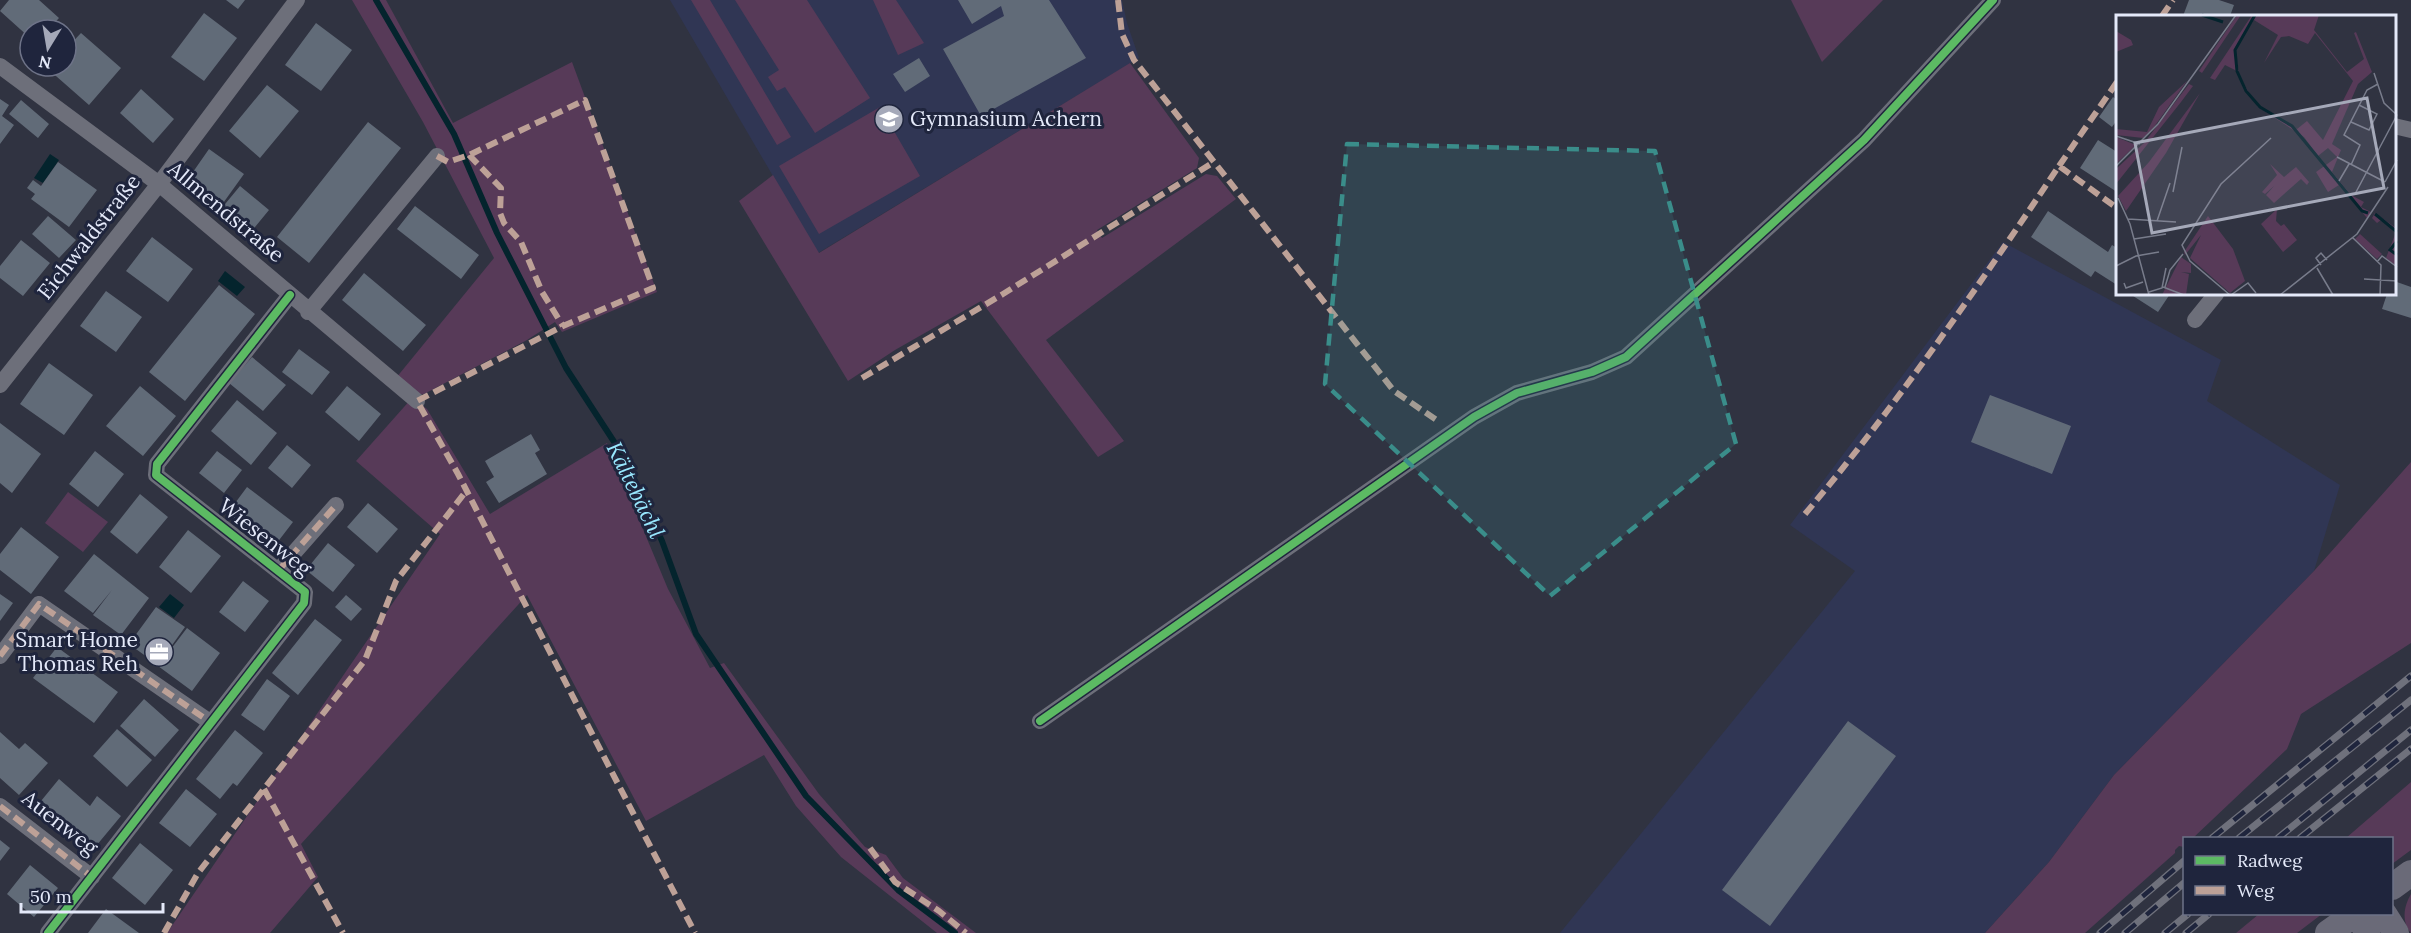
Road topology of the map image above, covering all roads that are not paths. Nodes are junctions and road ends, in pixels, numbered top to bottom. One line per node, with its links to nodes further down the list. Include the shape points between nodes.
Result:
1 (297, 0): 7 (street, Eichwaldstraße)
2 (1993, 0): 17 (street, via 1864,140 1626,357 1593,372 1517,393 1474,417)
3 (0, 66): 7 (street, Allmendstraße)
4 (2396, 126): 5 (street)
5 (2411, 130)
6 (437, 156): 10 (street)
7 (159, 184): 8 (street, Allmendstraße); 12 (street, Eichwaldstraße)
8 (290, 295): 10 (street, Allmendstraße); 15 (street, Wiesenweg, via 157,464 156,475)
9 (2214, 296): 11 (street)
10 (308, 312): 13 (street, Allmendstraße)
11 (2195, 320)
12 (0, 385)
13 (417, 401)
14 (336, 505): 15 (street, Wiesenweg)
15 (278, 571): 18 (street, Wiesenweg, via 306,592 304,603)
16 (0, 656): 18 (street, via 39,604)
17 (1040, 721)
18 (210, 722): 21 (street, Wiesenweg)
19 (0, 806): 21 (street, Auenweg)
20 (2411, 873): 22 (main road)
21 (92, 877): 26 (street, Wiesenweg)
22 (2393, 885)
23 (2355, 915): 27 (main road)
24 (2358, 915): 28 (main road)
25 (2385, 915): 29 (main road)
26 (48, 933)
27 (2328, 933)
28 (2367, 933)
29 (2396, 933)

